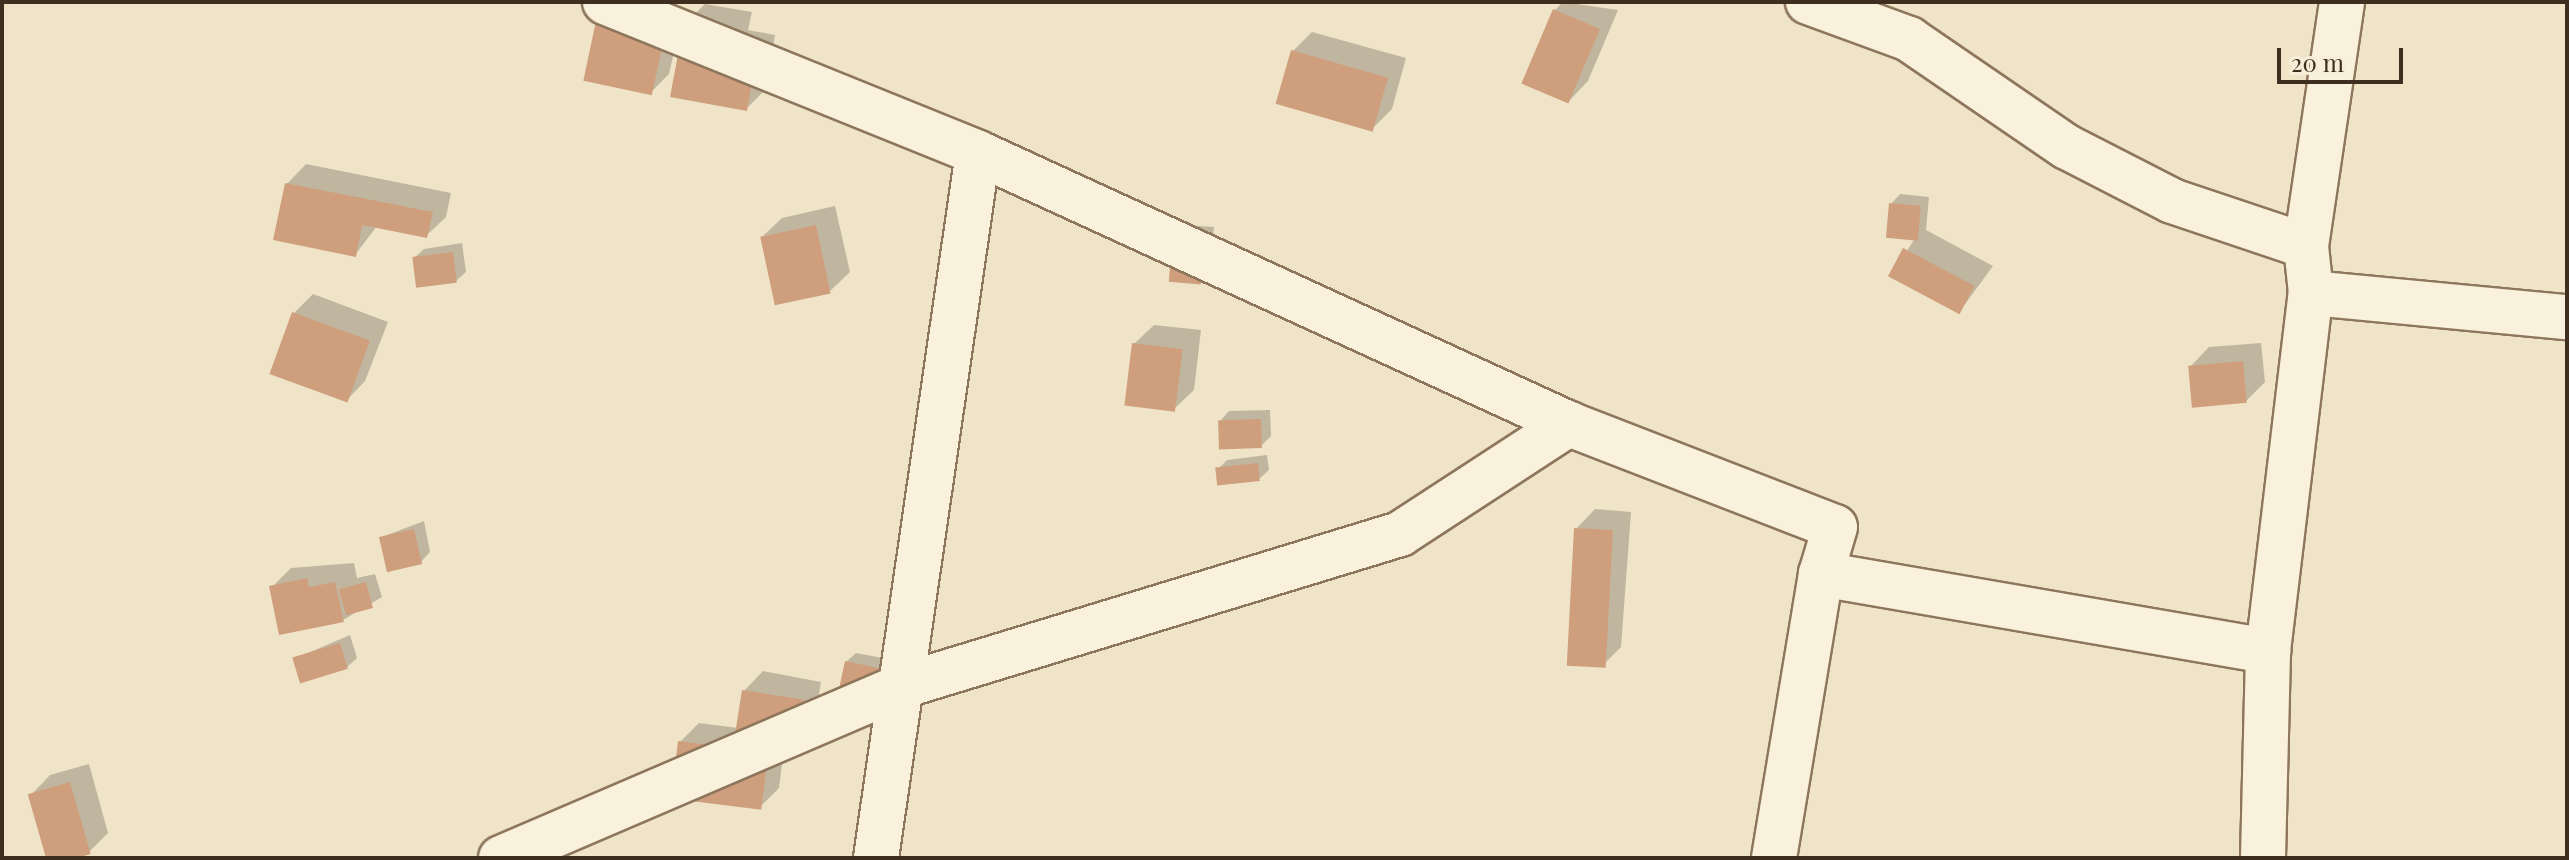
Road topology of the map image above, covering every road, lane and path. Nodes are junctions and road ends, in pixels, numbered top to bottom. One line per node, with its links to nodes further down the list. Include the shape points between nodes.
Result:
1 (605, 2): 4 (street)
2 (1808, 2): 5 (street, via 1909,39 2067,147 2172,201)
3 (2342, 2): 5 (street)
4 (978, 153): 8 (street); 11 (street)
5 (2306, 246): 6 (street)
6 (2311, 293): 7 (street); 10 (street)
7 (2567, 317)
8 (1569, 424): 9 (street, via 1835,527); 11 (street, via 1400,534)
9 (1821, 574): 10 (street); 14 (street)
10 (2268, 651): 15 (street)
11 (902, 686): 12 (street); 13 (street)
12 (501, 858)
13 (876, 858)
14 (1774, 858)
15 (2263, 858)

